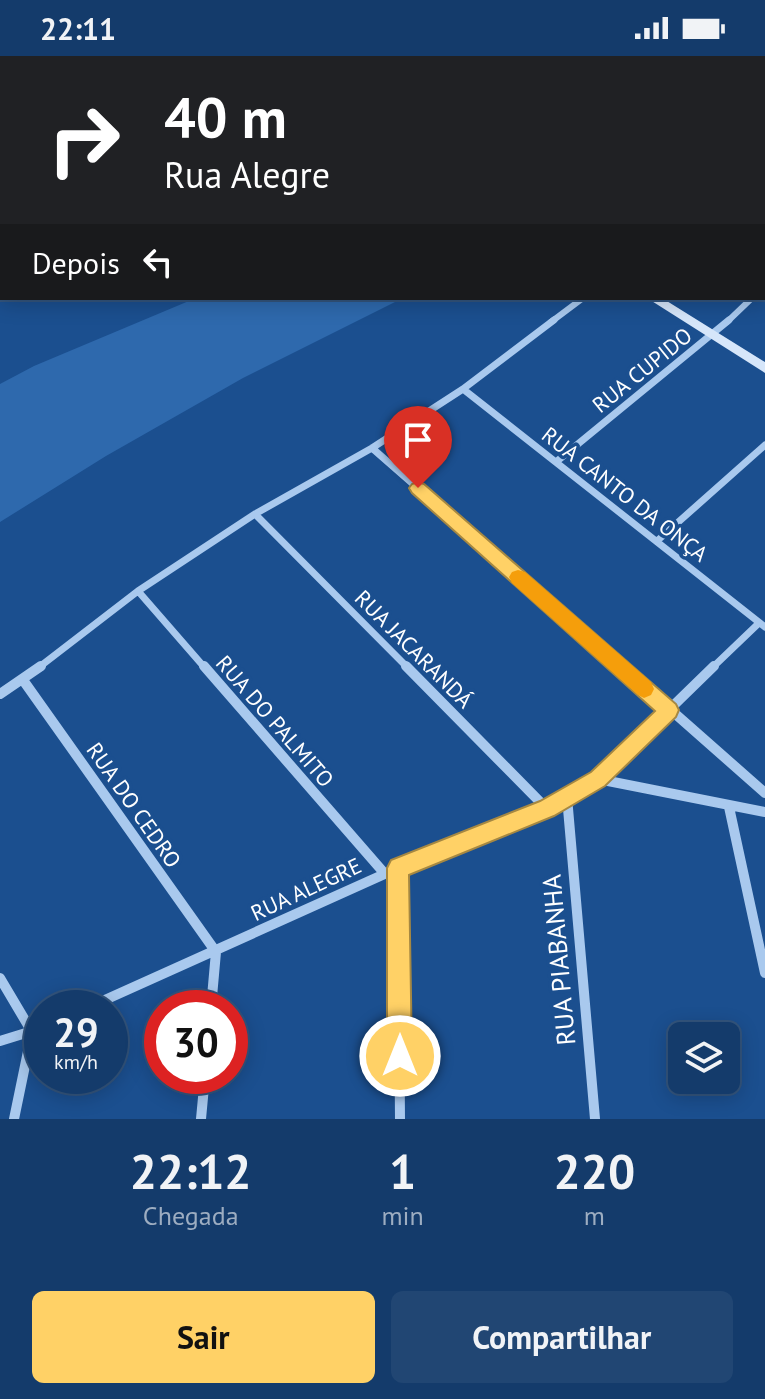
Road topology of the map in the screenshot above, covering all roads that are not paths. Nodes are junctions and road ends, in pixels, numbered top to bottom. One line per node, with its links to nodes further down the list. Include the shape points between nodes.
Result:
1 (580, 300): 6 (street)
2 (656, 300): 4 (main road)
3 (750, 300): 4 (street, RUA CUPIDO)
4 (713, 336): 5 (main road); 9 (street, RUA CUPIDO)
5 (765, 368)
6 (463, 389): 8 (street); 9 (street, RUA CANTO DA ONÇA)
7 (765, 445): 11 (street)
8 (372, 448): 10 (street); 16 (street)
9 (556, 462): 11 (street, RUA CANTO DA ONÇA)
10 (255, 514): 12 (street); 21 (street, RUA JACARANDÁ)
11 (657, 541): 13 (street, RUA CANTO DA ONÇA)
12 (138, 591): 14 (street); 24 (street, RUA DO PALMITO)
13 (762, 625): 16 (street, RUA ALEGRE)
14 (23, 680): 15 (street); 25 (street, RUA DO CEDRO)
15 (0, 694)
16 (669, 710): 17 (street, RUA ALEGRE); 18 (street)
17 (598, 779): 19 (street, RUA ALEGRE); 20 (street)
18 (765, 793)
19 (567, 797): 21 (street, RUA ALEGRE); 38 (street, RUA PIABANHA)
20 (729, 807): 22 (street); 26 (street)
21 (547, 809): 23 (street, RUA ALEGRE)
22 (765, 812)
23 (398, 868): 24 (street, RUA ALEGRE); 37 (street)
24 (385, 874): 25 (street, RUA ALEGRE)
25 (216, 952): 28 (street, RUA ALEGRE); 29 (street)
26 (765, 973)
27 (0, 978): 30 (street)
28 (128, 990)
29 (213, 990)
30 (24, 1012)
31 (24, 1034): 32 (street)
32 (0, 1041)
33 (24, 1080): 35 (street)
34 (203, 1094): 36 (street)
35 (14, 1119)
36 (201, 1119)
37 (400, 1119)
38 (595, 1119)

